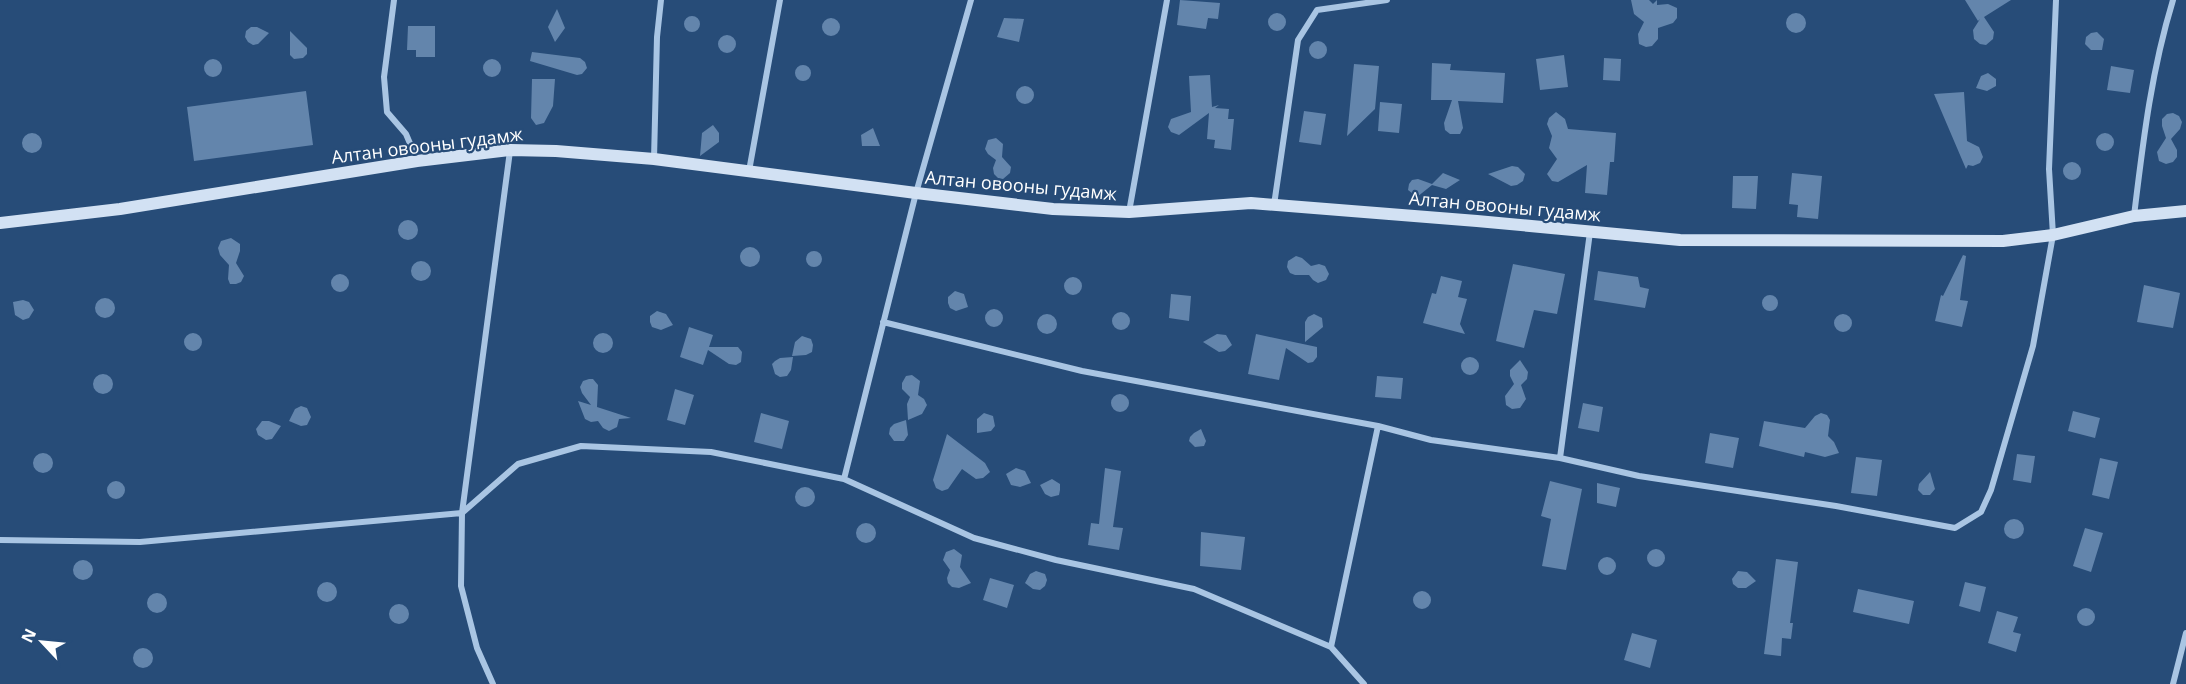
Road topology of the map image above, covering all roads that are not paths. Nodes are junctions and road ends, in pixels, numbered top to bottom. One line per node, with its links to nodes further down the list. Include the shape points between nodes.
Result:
1 (394, 0): 11 (street, via 384,77 387,112 406,134)
2 (661, 0): 10 (street)
3 (780, 0): 12 (street)
4 (971, 0): 13 (street)
5 (1167, 0): 16 (street)
6 (1387, 0): 14 (street, via 1317,10 1298,40)
7 (2056, 0): 20 (street, via 2049,168)
8 (2173, 0): 17 (street, via 2147,108)
9 (510, 150): 10 (main road, Алтан овооны гудамж); 11 (main road, Алтан овооны гудамж); 25 (street)
10 (654, 159): 12 (main road, Алтан овооны гудамж)
11 (417, 161): 18 (main road, Алтан овооны гудамж, via 120,209)
12 (749, 171): 13 (main road, Алтан овооны гудамж)
13 (916, 194): 16 (main road, Алтан овооны гудамж, via 1053,209); 21 (street)
14 (1274, 205): 16 (main road, Алтан овооны гудамж, via 1251,203); 19 (main road, Алтан овооны гудамж)
15 (2186, 211): 17 (main road, Алтан овооны гудамж)
16 (1129, 212)
17 (2134, 216): 20 (main road, Алтан овооны гудамж)
18 (0, 223)
19 (1590, 231): 20 (main road, Алтан овооны гудамж, via 1691,240 2003,241); 23 (street)
20 (2053, 235): 23 (street, via 2033,346 1991,490 1981,512 1955,528 1639,476)
21 (883, 322): 22 (street, via 1082,371); 24 (street)
22 (1378, 426): 23 (street, via 1431,440); 28 (street)
23 (1560, 458)
24 (844, 479): 25 (street, via 711,452 581,446 518,464); 28 (street, via 974,538 1194,589)
25 (462, 513): 26 (street, via 140,542); 29 (street, via 460,586 477,648)
26 (0, 540)
27 (2186, 633): 31 (street)
28 (1331, 647): 30 (street)
29 (493, 684)
30 (1364, 684)
31 (2173, 684)

